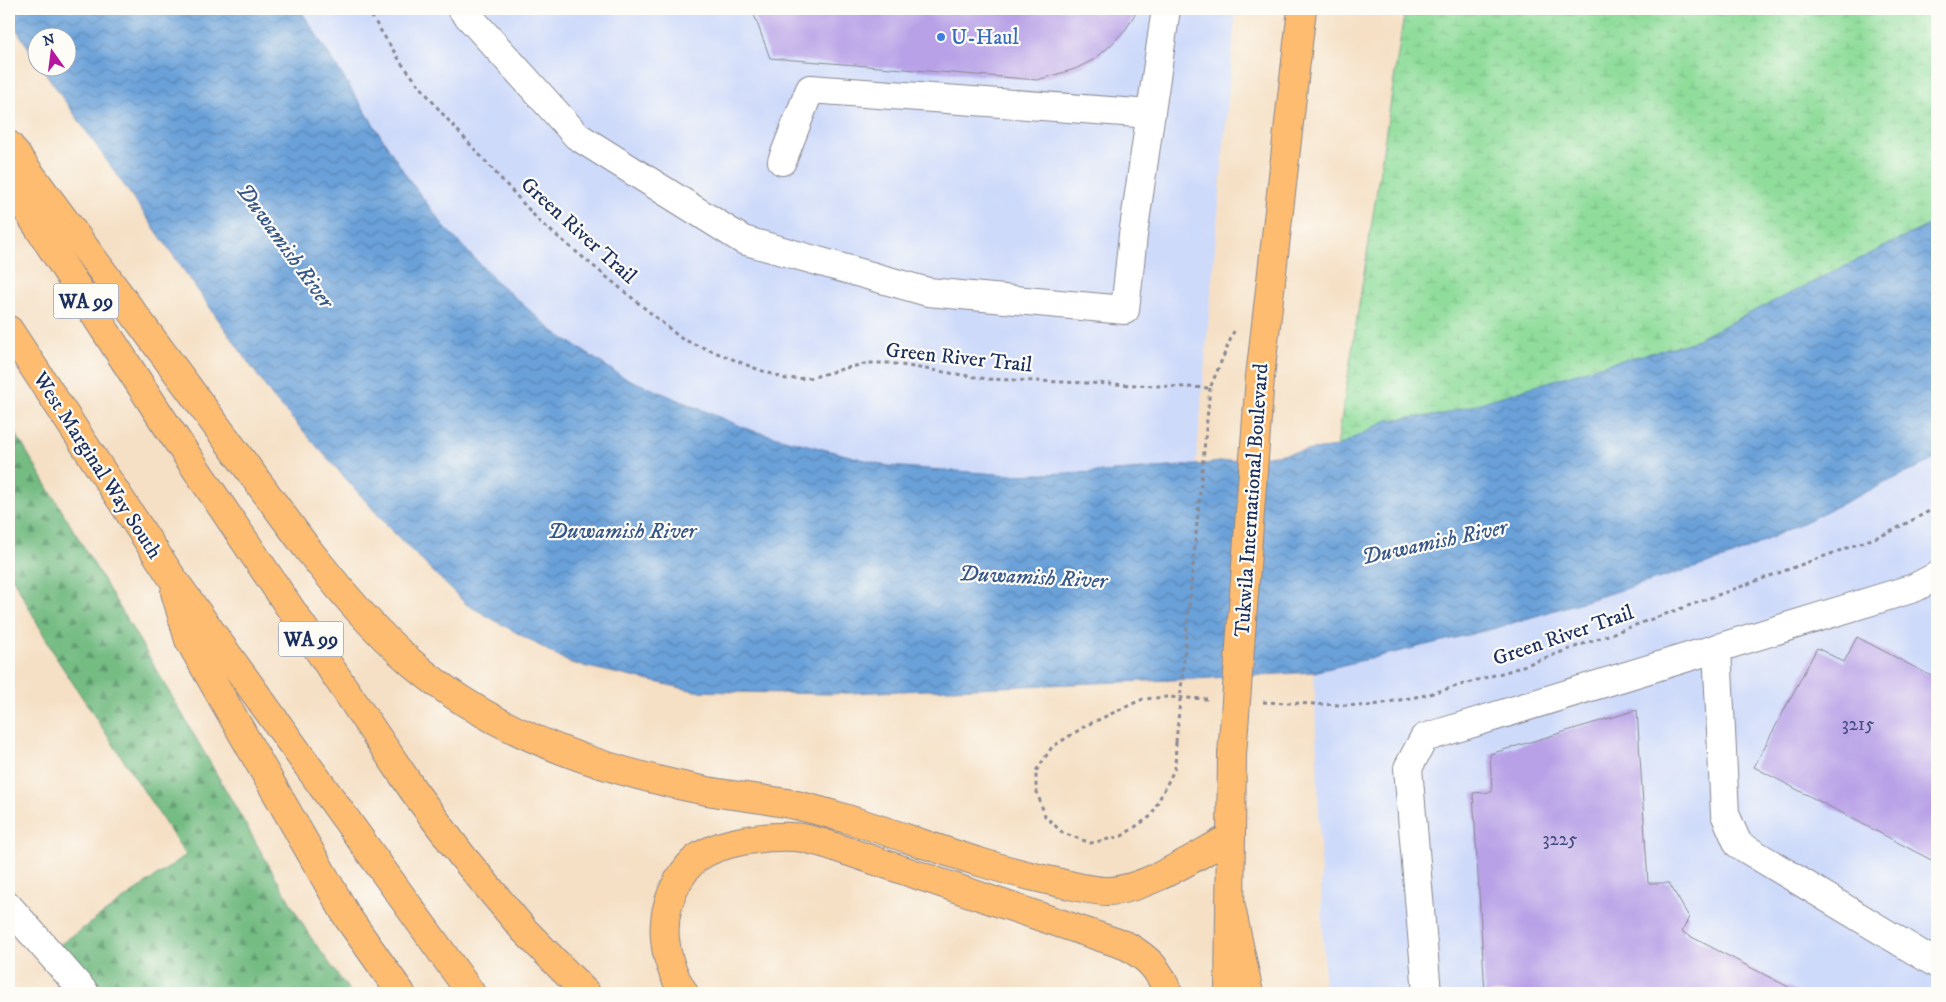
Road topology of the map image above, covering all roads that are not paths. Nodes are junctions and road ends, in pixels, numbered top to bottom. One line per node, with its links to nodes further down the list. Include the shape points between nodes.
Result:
1 (462, 9): 4 (street, via 577,136 743,240 928,292 1125,310)
2 (1166, 9): 4 (street)
3 (1302, 9): 12 (main road, Tukwila International Boulevard, bridge, via 1260,377 1232,755)
4 (1151, 114): 6 (street, via 810,89)
5 (9, 145): 12 (main road, via 341,591 380,634 416,666 501,722 557,748 614,769 842,817 1013,872 1076,886 1108,891 1134,887)
6 (782, 161)
7 (9, 182): 19 (main road, WA 99, via 163,420 413,790 524,930)
8 (9, 330): 9 (main road, West Marginal Way South)
9 (171, 576): 17 (main road, via 189,640 348,918); 18 (main road, West Marginal Way South)
10 (1930, 588): 11 (street)
11 (1717, 648): 15 (street, via 1726,814 1738,844); 24 (street, via 1424,738 1408,768)
12 (1231, 837): 13 (main road, Tukwila International Boulevard)
13 (1230, 902): 22 (main road, Tukwila International Boulevard); 23 (main road)
14 (9, 907): 16 (street)
15 (1937, 964)
16 (85, 993)
17 (402, 993)
18 (470, 993)
19 (586, 993)
20 (684, 993): 21 (main road, via 668,962 663,930 665,912 683,873 698,858 725,845 758,838 795,837 823,843 1127,946 1157,969)
21 (1168, 993)
22 (1229, 993)
23 (1249, 993)
24 (1427, 993)

